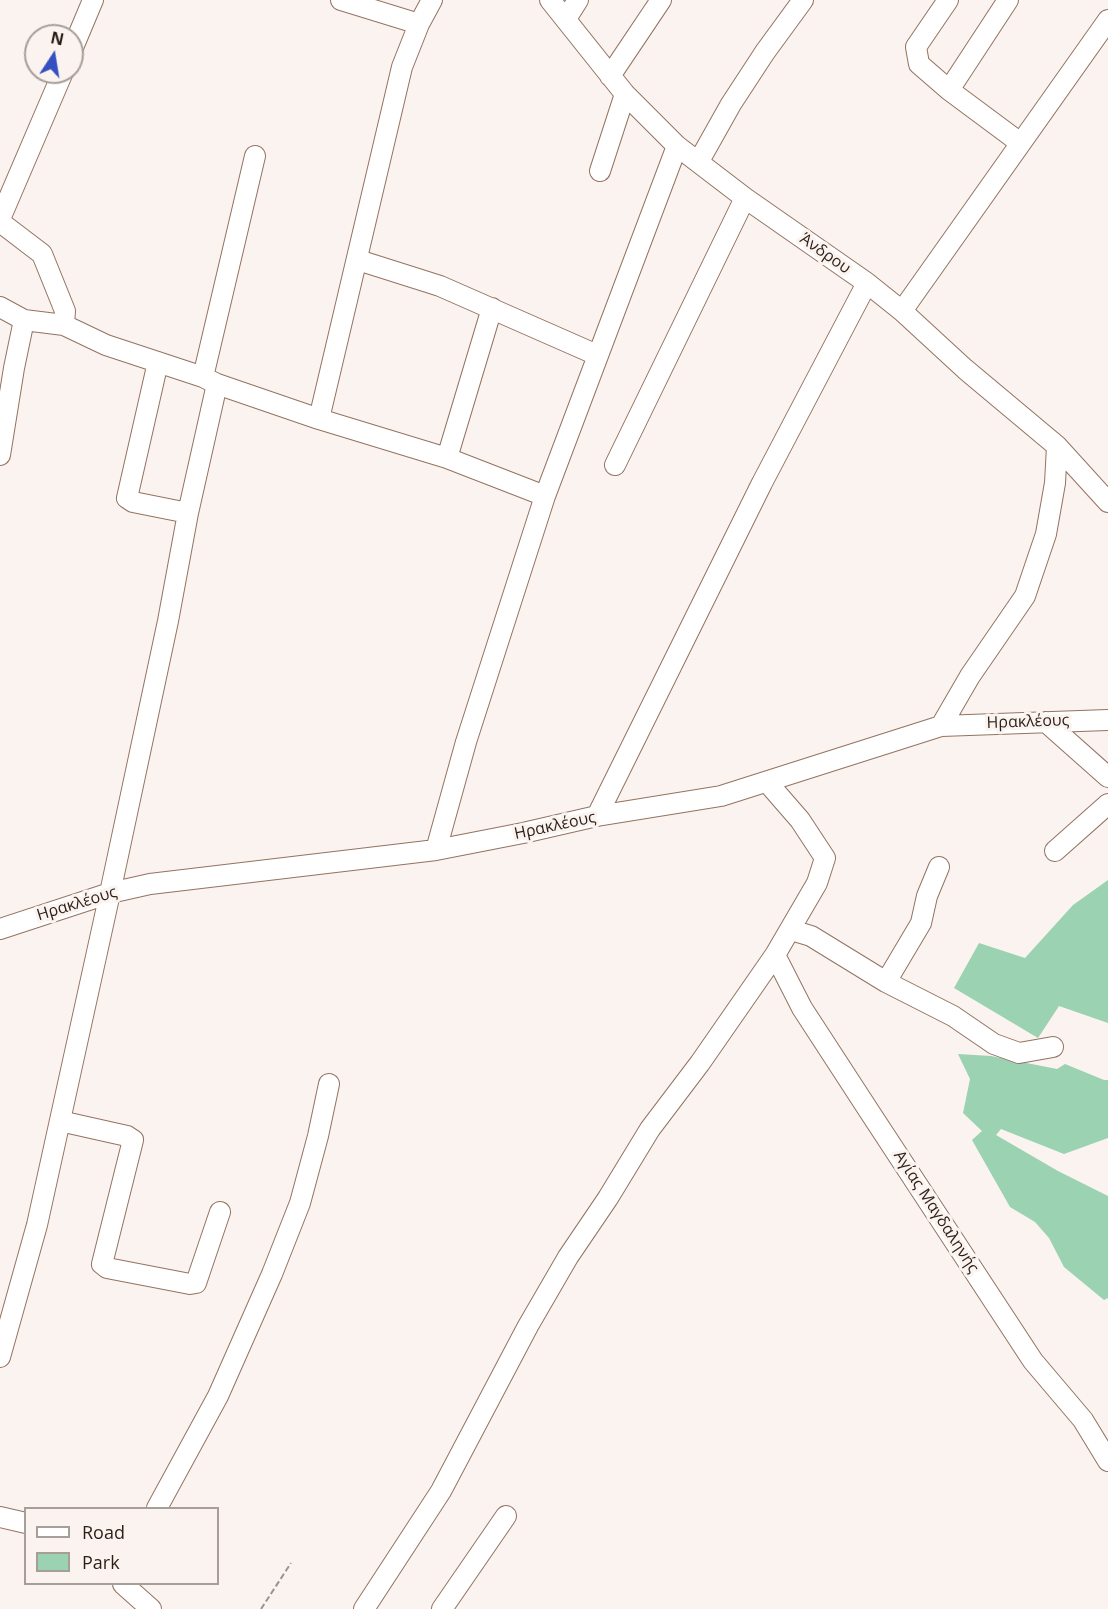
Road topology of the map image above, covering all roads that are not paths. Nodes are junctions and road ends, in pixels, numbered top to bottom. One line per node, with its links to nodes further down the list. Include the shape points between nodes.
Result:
1 (93, 0): 12 (street)
2 (340, 0): 13 (street)
3 (432, 0): 13 (street)
4 (550, 0): 10 (street, Άνδρου)
5 (578, 0): 10 (street)
6 (661, 0): 14 (street)
7 (803, 0): 21 (street, via 731,104)
8 (948, 0): 16 (street, via 916,47 920,64)
9 (1008, 0): 16 (street)
10 (566, 19): 14 (street, Άνδρου)
11 (1108, 20): 18 (street)
12 (83, 24)
13 (419, 24): 25 (street, via 402,67)
14 (610, 76): 17 (street, Άνδρου)
15 (58, 84): 24 (street)
16 (949, 90): 18 (street)
17 (625, 94): 19 (street, Άνδρου); 22 (street)
18 (1019, 142): 29 (street)
19 (677, 146): 21 (street, Άνδρου); 32 (street)
20 (255, 156): 34 (street)
21 (699, 161): 23 (street, Άνδρου)
22 (600, 171)
23 (745, 198): 26 (street, Άνδρου); 39 (street)
24 (0, 221): 31 (street, via 42,254 65,310)
25 (358, 260): 28 (street, via 440,286); 35 (street)
26 (867, 283): 29 (street, Άνδρου); 49 (street, via 762,483)
27 (0, 307): 30 (street)
28 (492, 308): 32 (street); 38 (street)
29 (902, 311): 36 (street, Άνδρου)
30 (24, 320): 31 (street); 37 (street)
31 (64, 325): 33 (street, via 106,345)
32 (597, 355): 40 (street)
33 (158, 362): 34 (street); 42 (street, via 127,498)
34 (210, 381): 35 (street); 42 (street)
35 (319, 419): 38 (street)
36 (1057, 446): 41 (street, Άνδρου); 45 (street, via 1046,534 1025,596)
37 (0, 455)
38 (447, 458): 40 (street)
39 (615, 465)
40 (545, 496): 50 (street, via 466,742)
41 (1108, 502)
42 (188, 513): 53 (street)
43 (1108, 720): 44 (street, Ηρακλέους)
44 (1046, 722): 45 (street, Ηρακλέους); 46 (street)
45 (941, 726): 47 (street, Ηρακλέους)
46 (1108, 777)
47 (767, 782): 49 (street, Ηρακλέους, via 721,796); 55 (street, via 800,820 825,858 818,883)
48 (1108, 804): 51 (street)
49 (597, 816): 50 (street, Ηρακλέους)
50 (436, 850): 53 (street, Ηρακλέους, via 200,877)
51 (1055, 851)
52 (939, 867): 57 (street, via 921,923)
53 (110, 893): 54 (street, Ηρακλέους); 60 (street)
54 (0, 929)
55 (791, 930): 56 (street); 57 (street, via 811,936)
56 (776, 955): 63 (street, Αγίας Μαγδαληνής, via 802,1008 1033,1361 1083,1420); 70 (street, via 650,1129 568,1257 441,1491)
57 (886, 982): 58 (street, via 953,1016 994,1044 1019,1053)
58 (1053, 1047)
59 (329, 1084): 64 (street, via 300,1203 272,1274 218,1396)
60 (60, 1120): 61 (street, via 134,1140 102,1264 107,1268 196,1282); 62 (street, via 37,1226)
61 (220, 1212)
62 (0, 1357)
63 (1108, 1461)
64 (158, 1507)
65 (507, 1516): 71 (street)
66 (0, 1517): 67 (street)
67 (24, 1523)
68 (124, 1585): 69 (street)
69 (151, 1609)
70 (364, 1609)
71 (442, 1609)

